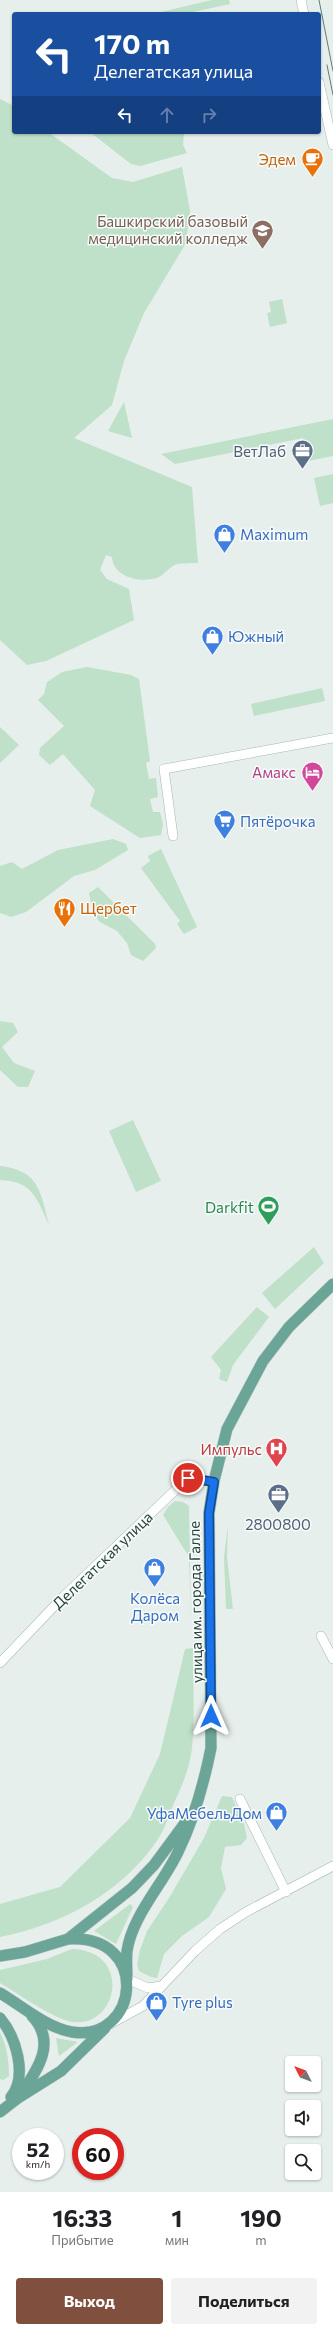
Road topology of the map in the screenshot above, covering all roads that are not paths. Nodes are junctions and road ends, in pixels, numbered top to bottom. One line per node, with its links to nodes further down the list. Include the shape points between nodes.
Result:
1 (301, 0): 2 (street)
2 (304, 12)
3 (321, 91): 4 (street)
4 (333, 145)
5 (333, 738): 6 (street, via 164,769)
6 (173, 836)
7 (333, 1284): 8 (main road, улица им. города Галле, via 289,1327 263,1361 227,1429)
8 (214, 1482): 11 (street, Делегатская улица, via 188,1478 64,1596); 13 (main road, улица им. города Галле, via 209,1513 211,1748 204,1784)
9 (320, 1636): 10 (street)
10 (333, 1659)
11 (0, 1663)
12 (240, 1799): 15 (street)
13 (194, 1811): 16 (main road, улица им. города Галле, via 154,1865 132,1888); 18 (main road, улица им. города Галле, via 178,1852 148,1902 132,1936 127,1951)
14 (333, 1866): 15 (street)
15 (286, 1892): 19 (street, via 246,1912 220,1929)
16 (68, 1939): 17 (main road, улица им. города Галле, via 25,1952); 18 (main road, via 92,1940 112,1951 122,1964)
17 (0, 1956)
18 (127, 1979): 19 (street, via 148,1988); 23 (main road, улица им. города Галле, via 126,2000)
19 (161, 1986): 23 (street, via 143,2006)
20 (0, 1993): 21 (main road)
21 (24, 2007): 23 (main road, via 42,2019 72,2032 90,2033); 24 (main road, via 44,2032 45,2052)
22 (0, 2018): 25 (main road, via 13,2037 19,2080 16,2091)
23 (107, 2025): 24 (main road, улица им. города Галле, via 89,2046 61,2071)
24 (18, 2098): 25 (main road)
25 (0, 2111)

